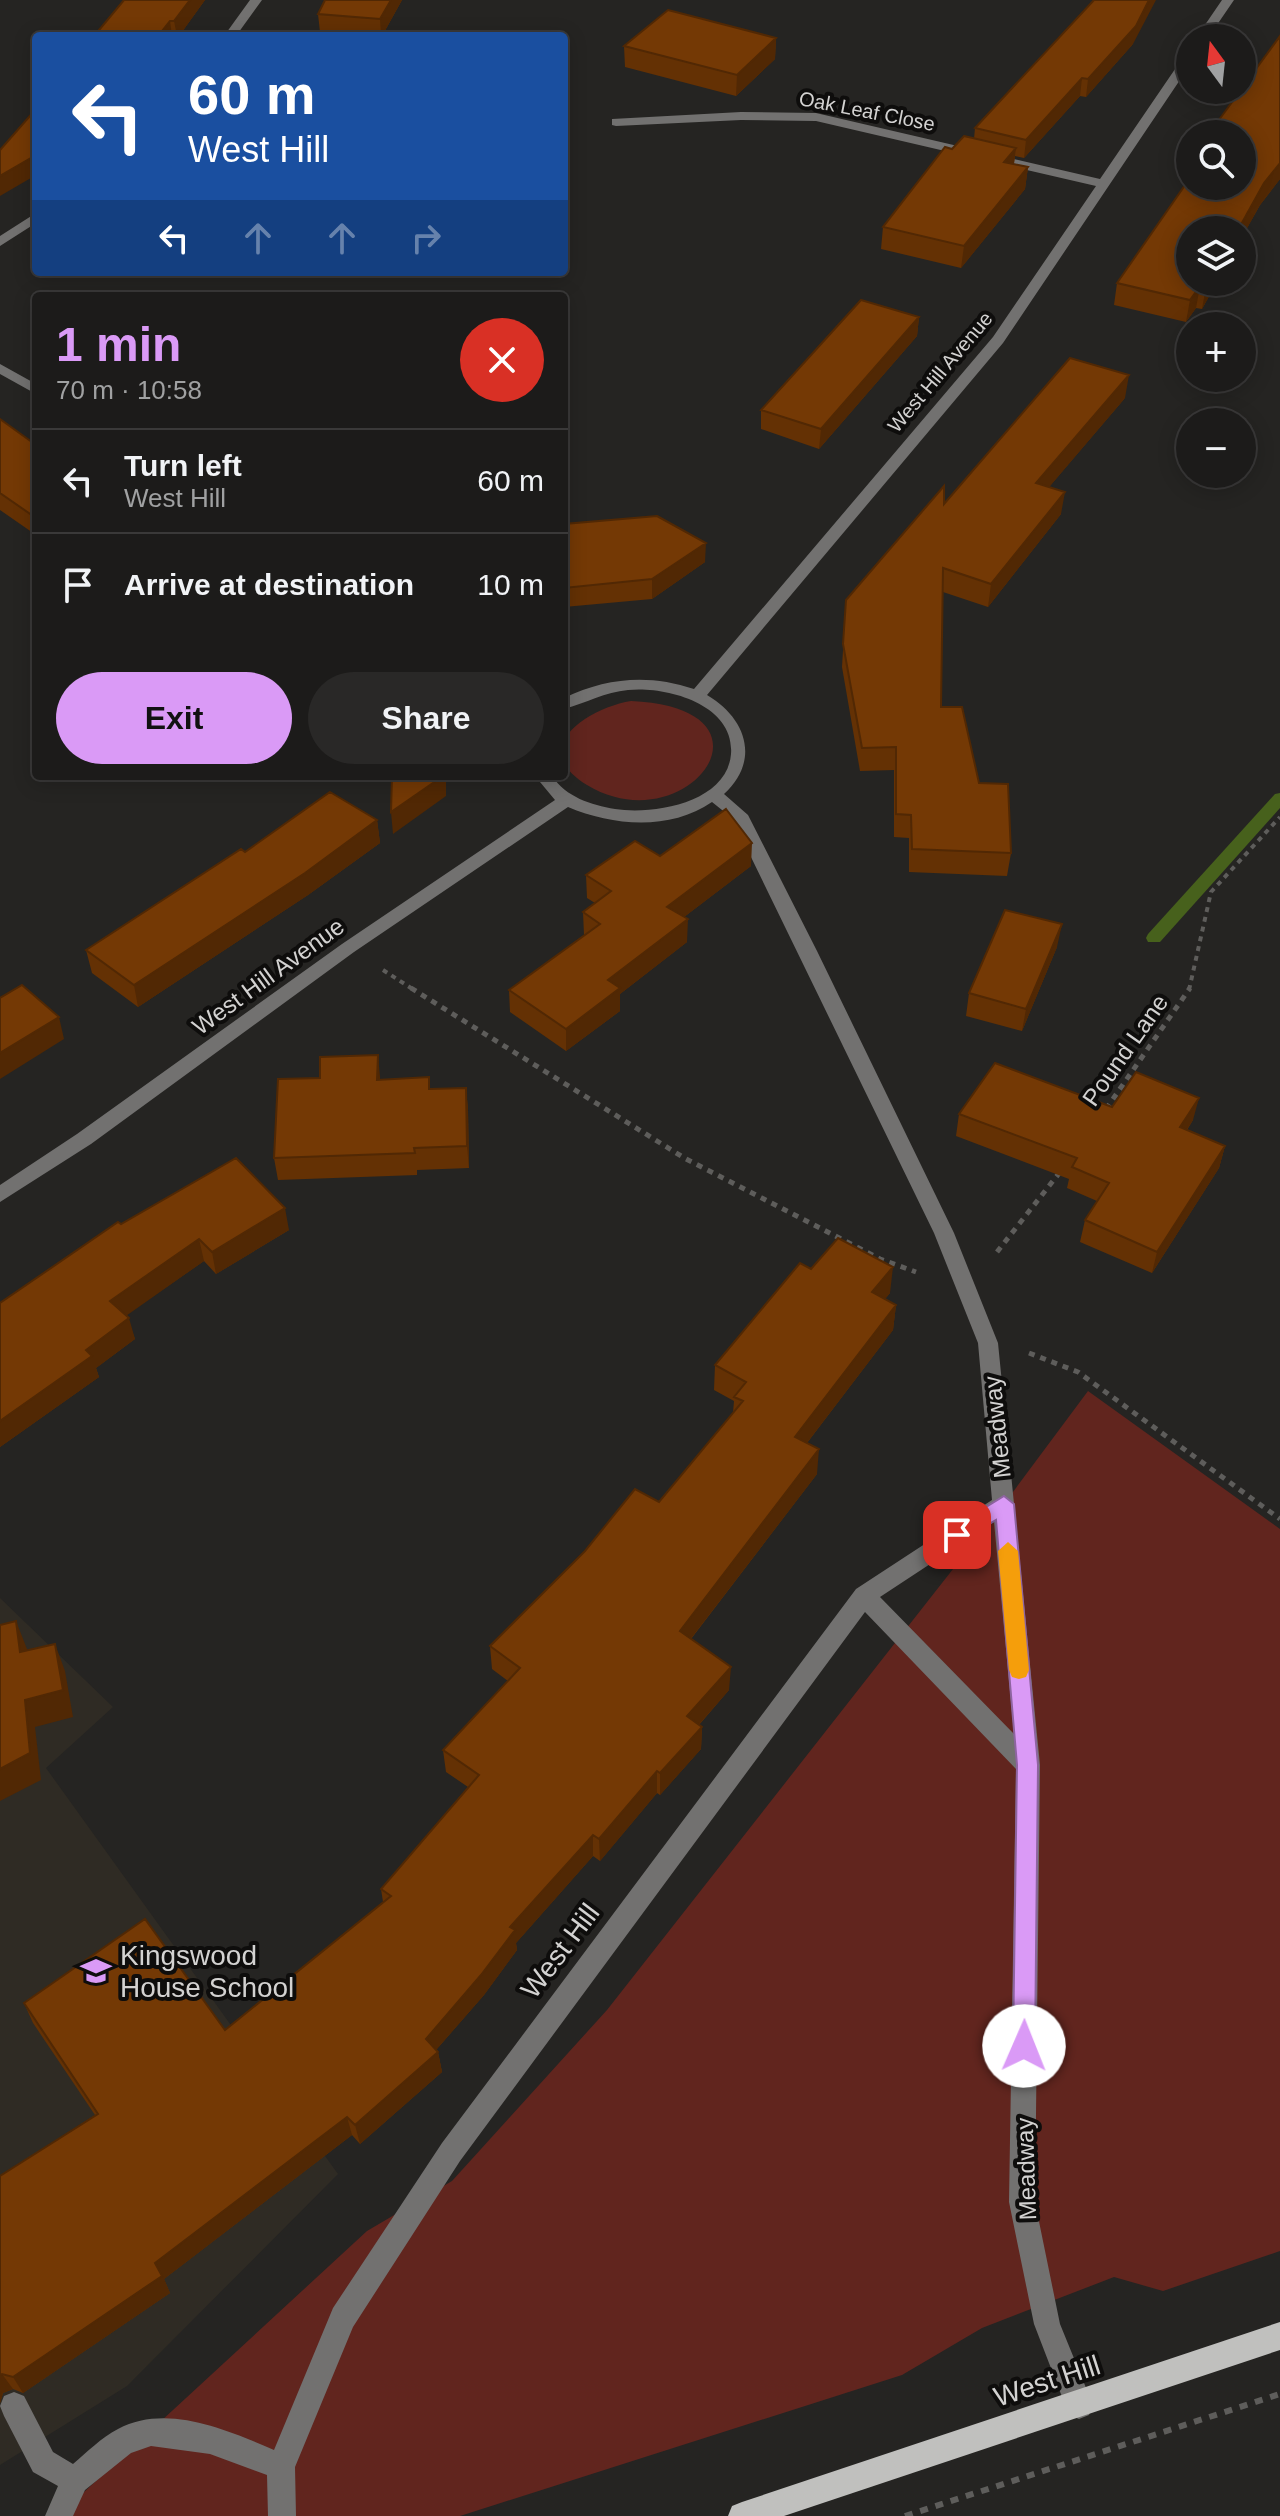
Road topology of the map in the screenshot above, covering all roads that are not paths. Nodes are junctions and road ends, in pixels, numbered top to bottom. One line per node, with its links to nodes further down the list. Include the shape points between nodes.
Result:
1 (256, 0): 4 (street)
2 (1228, 0): 3 (street)
3 (1212, 24)
4 (233, 32)
5 (1176, 77): 7 (street, West Hill Avenue)
6 (616, 122): 7 (street, Oak Leaf Close, via 816,117)
7 (1106, 184): 12 (street, West Hill Avenue, via 998,340)
8 (32, 220): 9 (street)
9 (0, 242)
10 (0, 368): 11 (street)
11 (32, 388)
12 (697, 696): 13 (street, via 670,687 626,685 584,693); 15 (street, via 721,711 737,731 741,753 734,775)
13 (568, 702)
14 (547, 780): 16 (street)
15 (715, 795): 16 (street, via 659,816 626,817); 18 (street, Meadway, via 739,815 944,1233 988,1343)
16 (567, 800): 17 (street, West Hill Avenue)
17 (0, 1195)
18 (1004, 1504): 19 (street, West Hill); 20 (street, Meadway)
19 (864, 1596): 20 (street); 24 (street, West Hill, via 451,2152 343,2318)
20 (1028, 1765): 22 (street, Meadway, via 1022,2202 1047,2324)
21 (1280, 2336): 22 (main road, West Hill)
22 (1079, 2405): 28 (main road, West Hill)
23 (14, 2406): 25 (street, via 43,2462)
24 (281, 2467): 25 (street, via 229,2445 182,2434 136,2434); 27 (street, West Hill)
25 (75, 2480): 26 (street)
26 (59, 2516)
27 (282, 2516)
28 (742, 2516)

